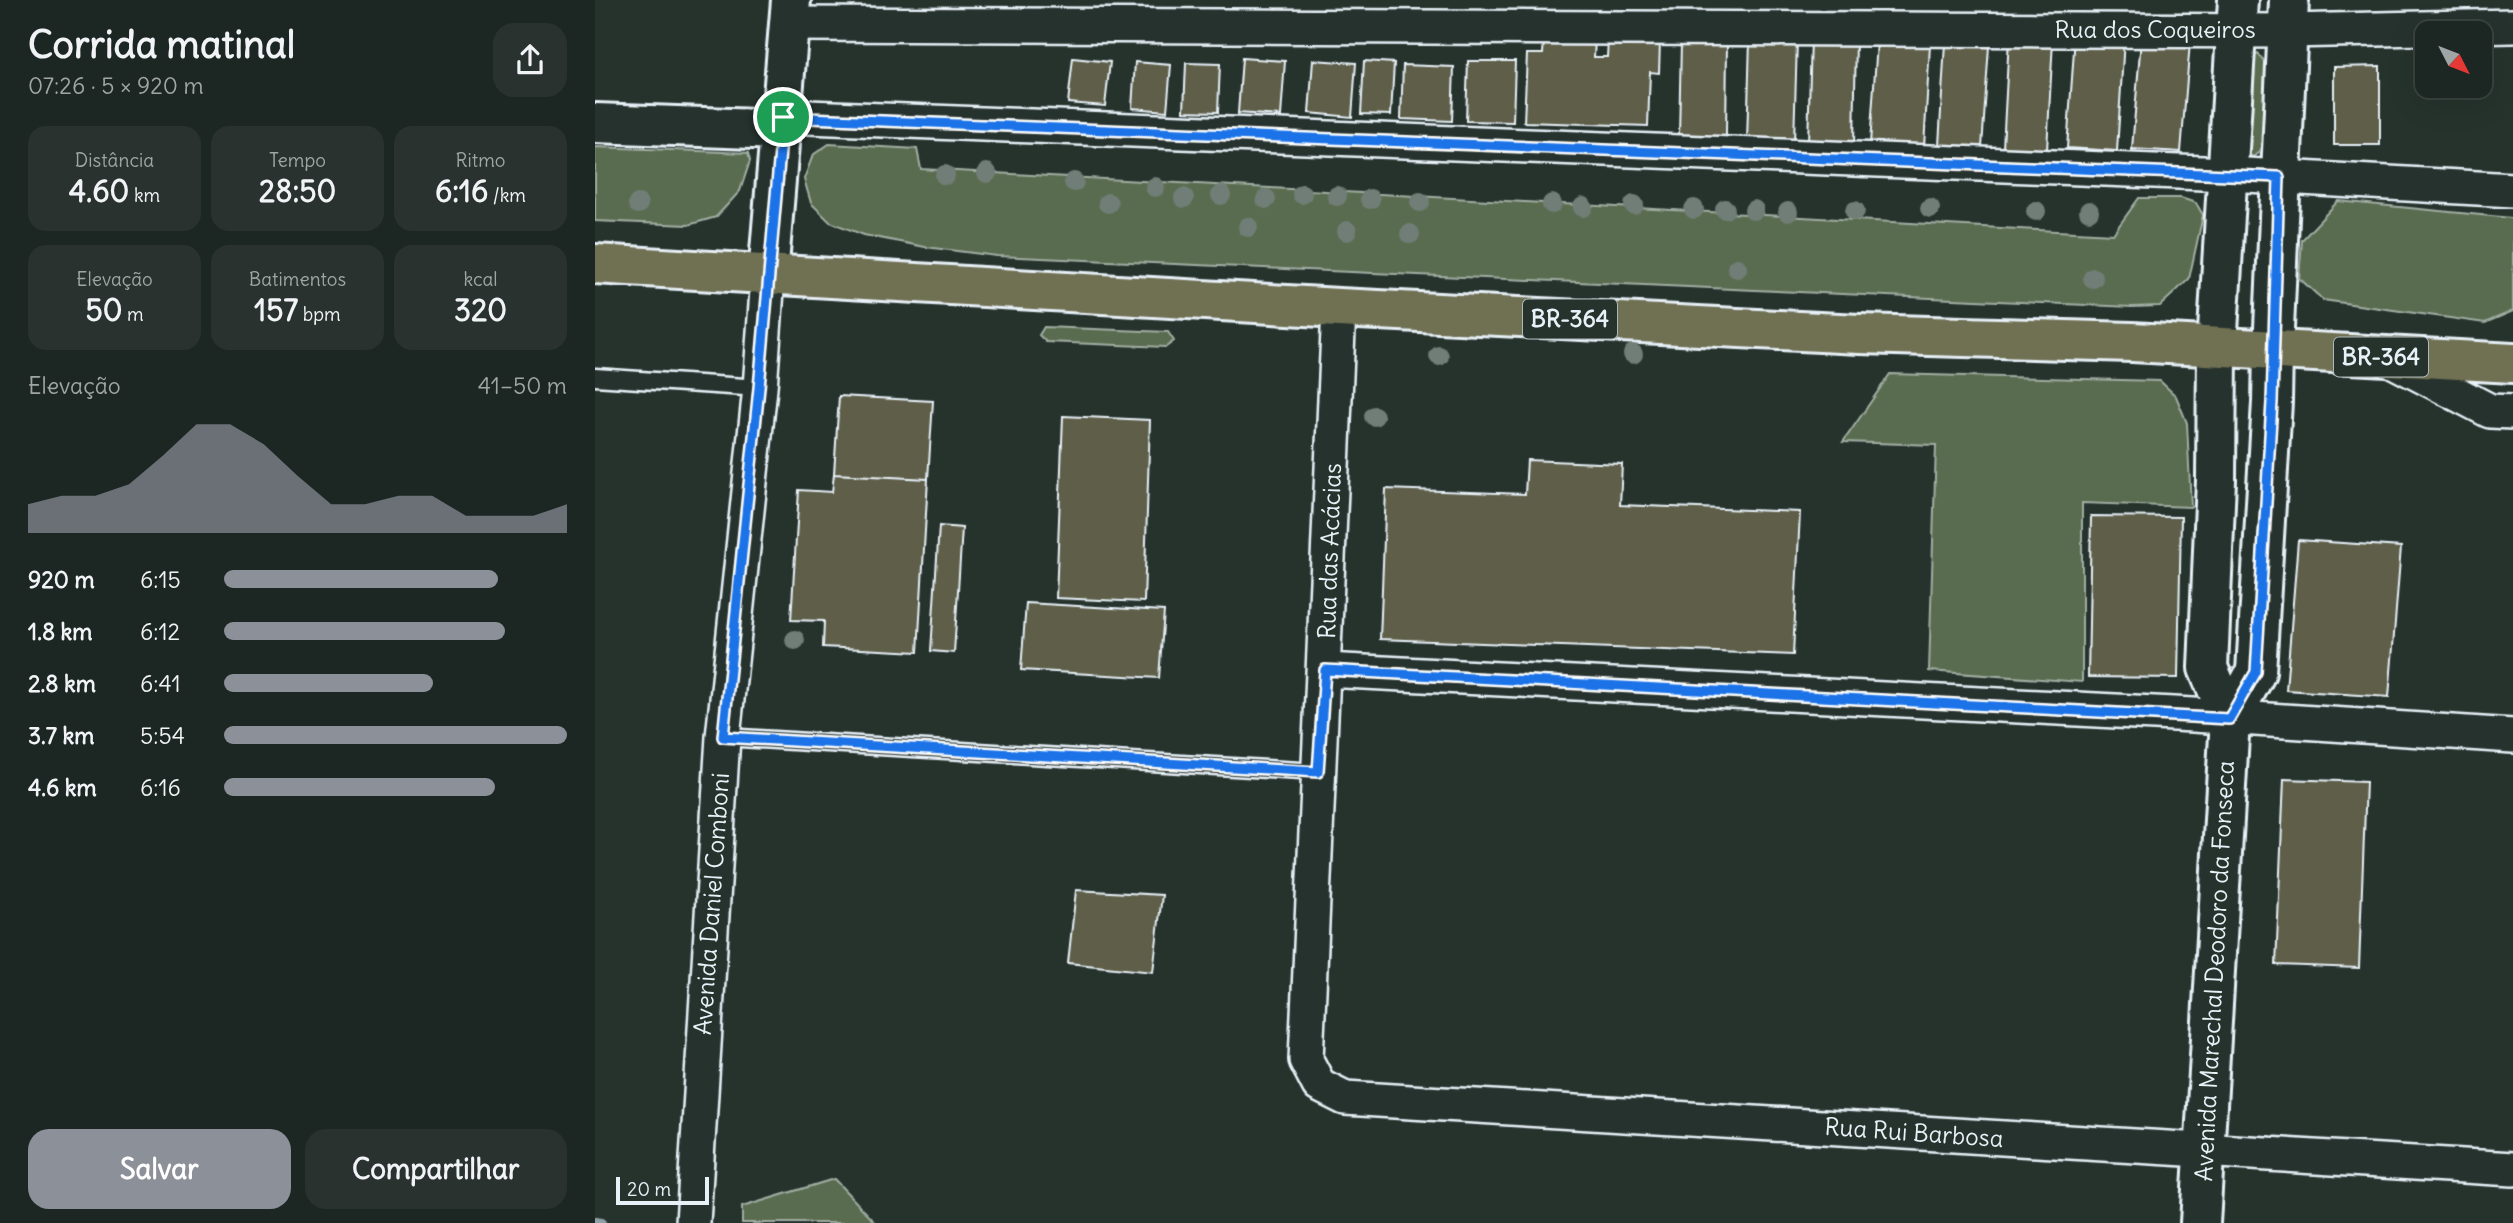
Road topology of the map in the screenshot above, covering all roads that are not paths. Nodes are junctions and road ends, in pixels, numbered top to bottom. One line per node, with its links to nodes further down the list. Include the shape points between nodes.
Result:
1 (790, 12): 2 (street, Rua dos Coqueiros); 6 (main road, Avenida Daniel Comboni)
2 (2237, 15): 3 (street, Rua dos Coqueiros); 7 (main road, Avenida Marechal Deodoro da Fonseca)
3 (2288, 15): 4 (street, Rua dos Coqueiros); 8 (main road, Avenida Marechal Deodoro da Fonseca)
4 (2513, 26)
5 (595, 123): 6 (main road)
6 (782, 123): 7 (street); 11 (main road, Avenida Daniel Comboni)
7 (2228, 174): 8 (street); 13 (main road, Avenida Marechal Deodoro da Fonseca)
8 (2279, 177): 9 (street); 14 (main road, Avenida Marechal Deodoro da Fonseca)
9 (2513, 190)
10 (595, 264): 11 (highway, BR-364)
11 (768, 276): 12 (highway, BR-364); 18 (street, Avenida Daniel Comboni)
12 (1339, 308): 13 (highway, BR-364); 20 (street, Rua das Acácias)
13 (2217, 348): 14 (highway, BR-364); 21 (main road, Avenida Marechal Deodoro da Fonseca, via 2208,668)
14 (2273, 350): 15 (highway, BR-364); 21 (main road, Avenida Marechal Deodoro da Fonseca, via 2256,672)
15 (2386, 357): 16 (highway, BR-364); 19 (street, via 2490,411)
16 (2513, 363)
17 (595, 377): 18 (lane)
18 (759, 388): 23 (street, Avenida Daniel Comboni)
19 (2513, 412)
20 (1325, 670): 21 (street); 24 (street, Rua das Acácias)
21 (2229, 719): 22 (street); 26 (main road, Avenida Marechal Deodoro da Fonseca)
22 (2513, 736)
23 (723, 737): 24 (lane); 28 (street, Avenida Daniel Comboni)
24 (1318, 772): 25 (street, Rua das Acácias, via 1306,1060)
25 (1319, 1085): 26 (street, Rua Rui Barbosa, via 1345,1098)
26 (2205, 1151): 27 (street, Rua Rui Barbosa); 29 (main road, Avenida Marechal Deodoro da Fonseca)
27 (2513, 1169)
28 (693, 1223)
29 (2200, 1223)

